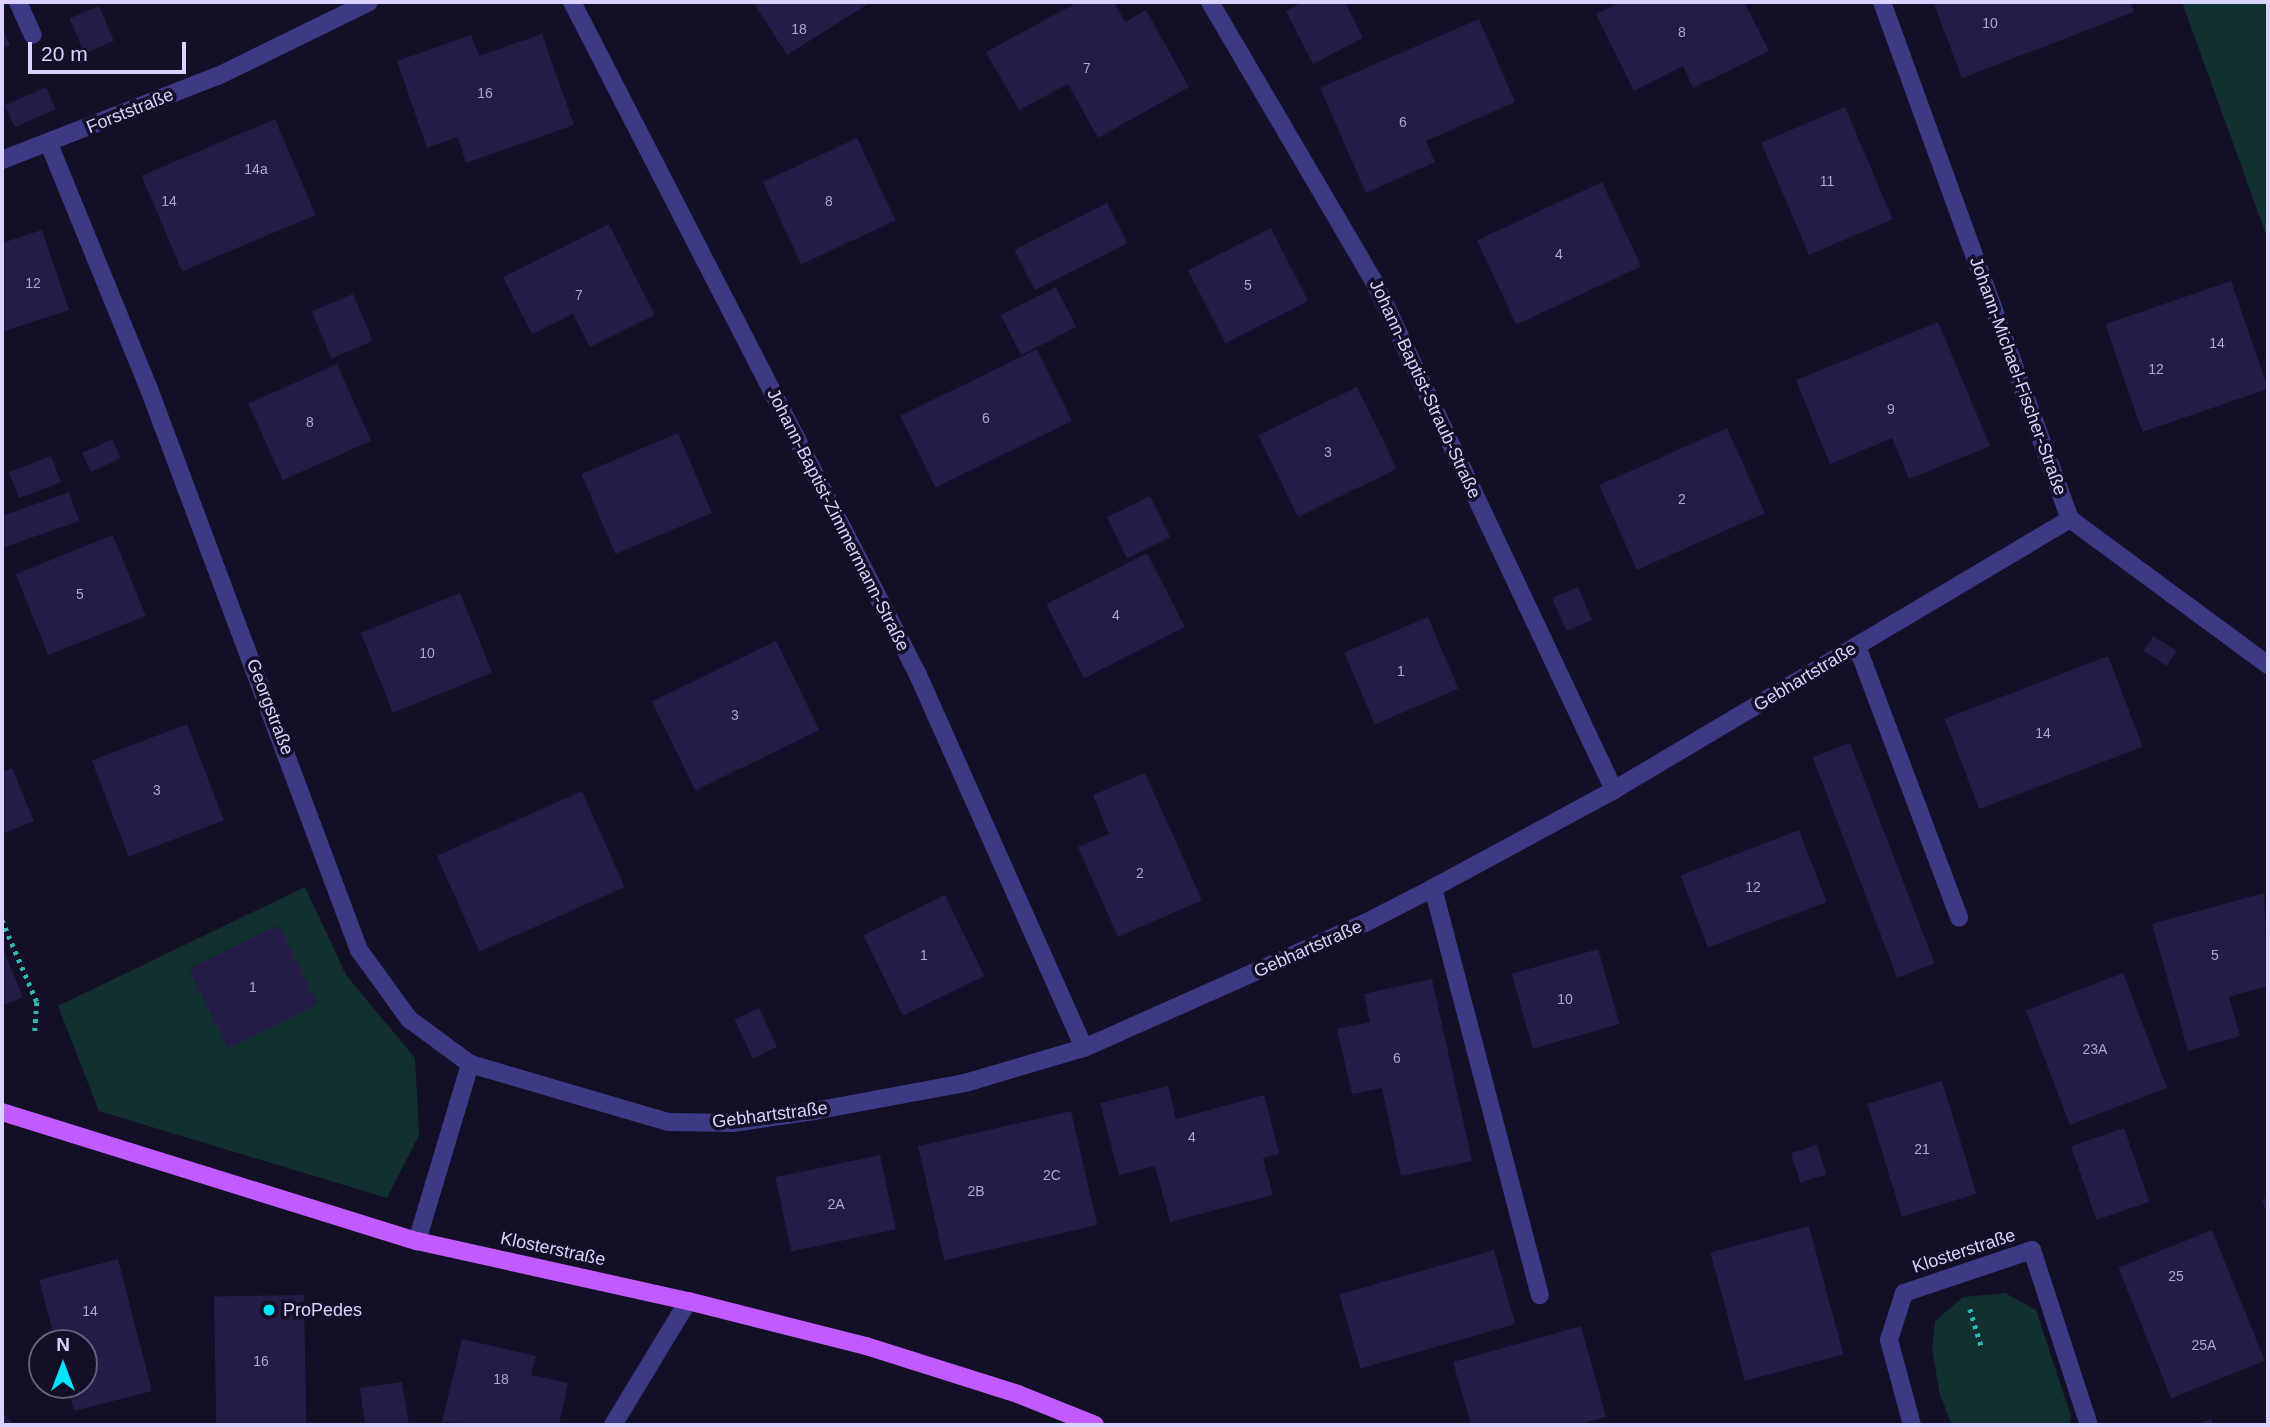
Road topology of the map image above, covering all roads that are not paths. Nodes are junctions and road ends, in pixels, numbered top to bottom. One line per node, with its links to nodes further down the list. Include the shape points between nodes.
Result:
1 (18, 2): 6 (street)
2 (369, 2): 7 (street, Forststraße, via 218,76)
3 (572, 2): 15 (street, Johann-Baptist-Zimmermann-Straße, via 918,675)
4 (1210, 2): 12 (street, Johann-Baptist-Straub-Straße, via 1374,281)
5 (1882, 2): 9 (street, Johann-Michael-Fischer-Straße)
6 (33, 35)
7 (49, 144): 8 (street, Forststraße); 16 (street, Georgstraße, via 149,389 359,950 409,1019)
8 (2, 160)
9 (2070, 519): 10 (street, Gebhartstraße); 11 (street, Johann-Michael-Fischer-Straße)
10 (1857, 646): 12 (street, Gebhartstraße); 14 (street)
11 (2268, 665)
12 (1614, 790): 13 (street, Gebhartstraße)
13 (1433, 888): 15 (street, Gebhartstraße); 19 (street)
14 (1959, 918)
15 (1084, 1048): 16 (street, Gebhartstraße, via 965,1083 733,1123 668,1122)
16 (470, 1064): 18 (street)
17 (2, 1112): 18 (main road, Klosterstraße)
18 (418, 1241): 20 (main road, Klosterstraße)
19 (1540, 1295)
20 (688, 1301): 21 (street); 22 (main road, Klosterstraße, via 866,1346 1018,1394)
21 (613, 1425)
22 (1095, 1425)
23 (1912, 1425): 24 (street, Klosterstraße, via 1889,1340 1904,1293 2032,1250)
24 (2089, 1425)

